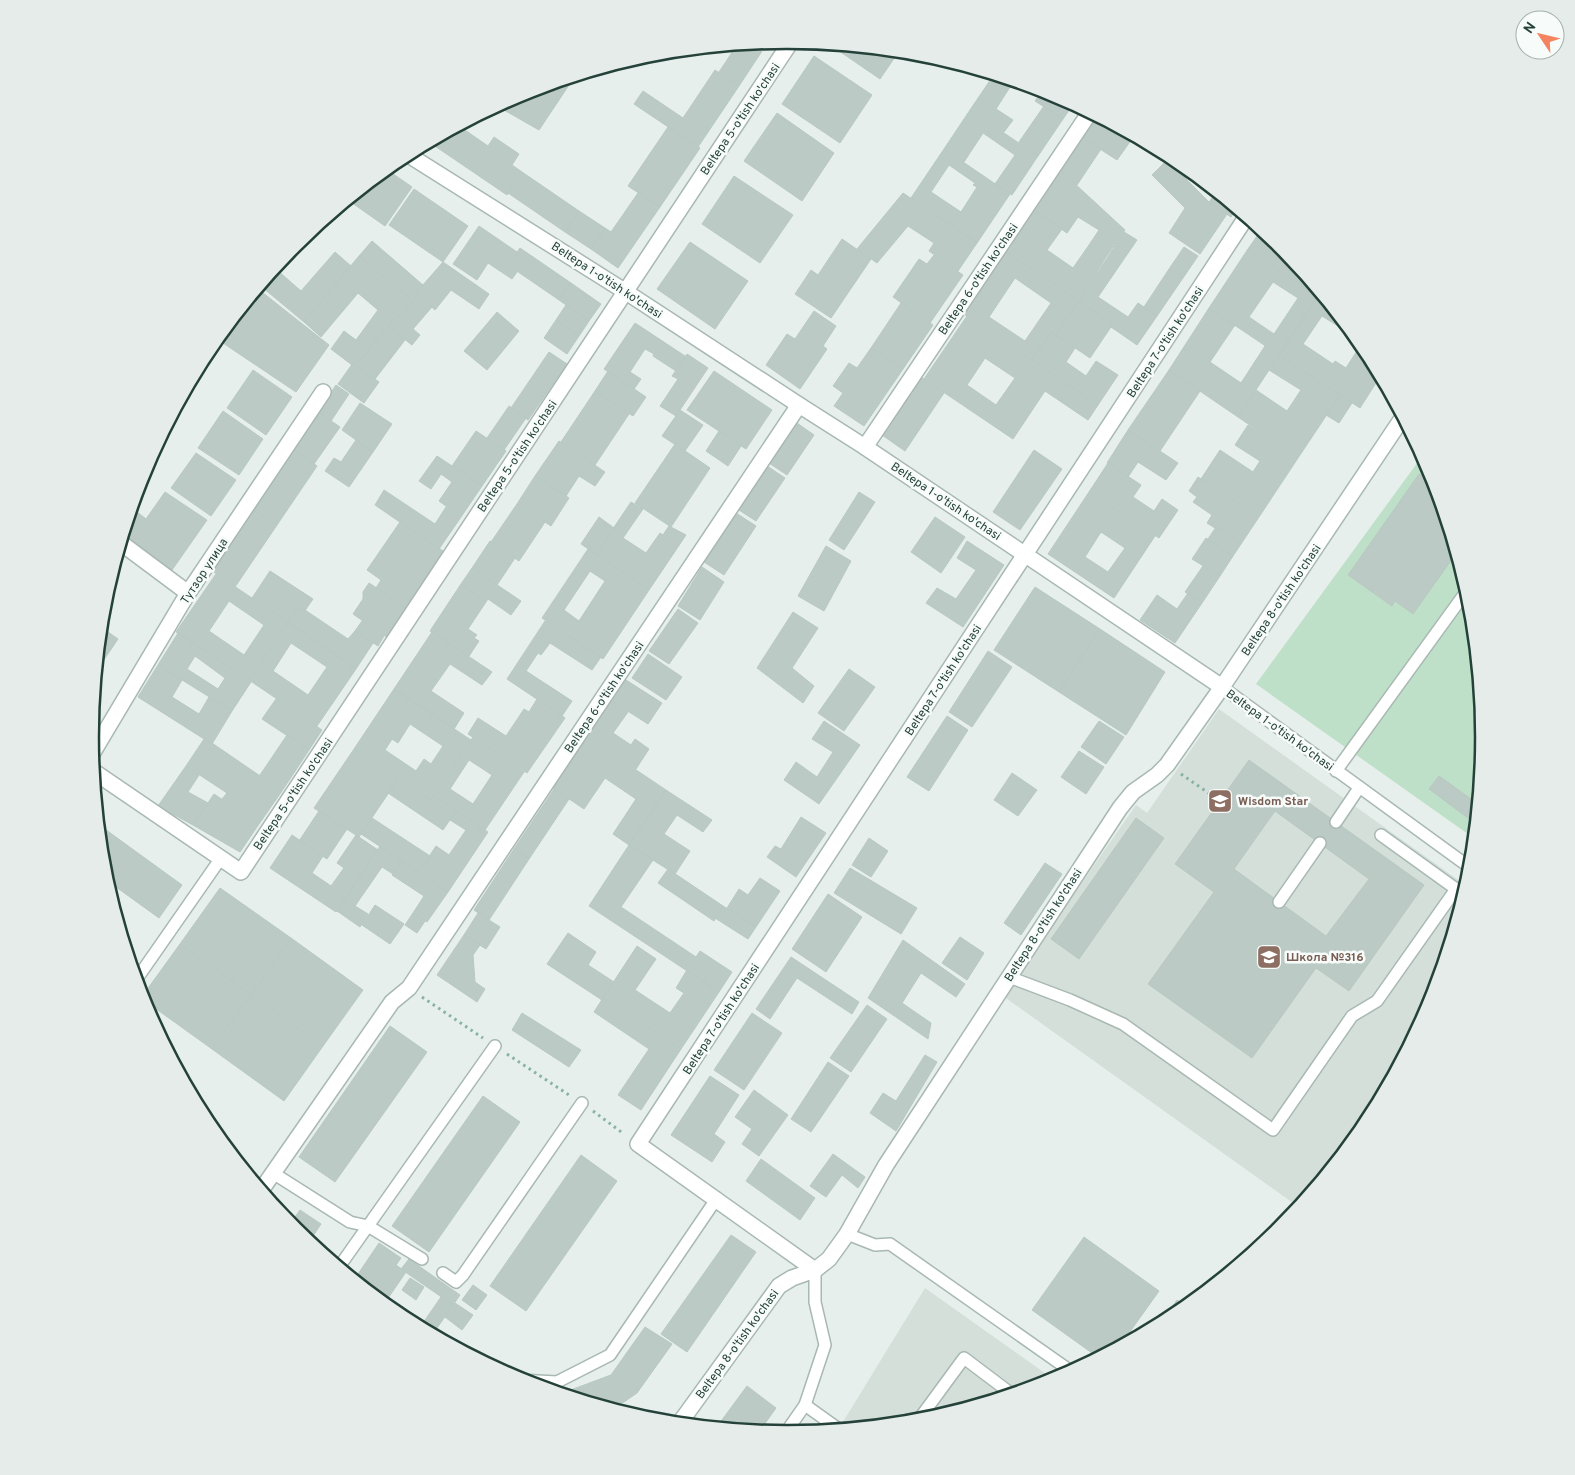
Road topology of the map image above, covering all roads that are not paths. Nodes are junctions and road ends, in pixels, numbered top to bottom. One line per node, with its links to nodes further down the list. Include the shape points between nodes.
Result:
1 (786, 49): 5 (street, Beltepa 5-o'tish ko'chasi)
2 (1086, 117): 9 (street, Beltepa 6-o'tish ko'chasi)
3 (415, 159): 5 (street, Beltepa 1-o'tish ko'chasi)
4 (1243, 221): 11 (street, Beltepa 7-o'tish ko'chasi)
5 (626, 292): 7 (street, Beltepa 1-o'tish ko'chasi); 22 (street, Beltepa 5-o'tish ko'chasi, via 241,872)
6 (323, 392): 12 (street, Тутзор улица)
7 (798, 405): 9 (street, Beltepa 1-o'tish ko'chasi); 29 (street, Beltepa 6-o'tish ko'chasi, via 409,988 392,1002)
8 (1399, 422): 14 (street, Beltepa 8-o'tish ko'chasi)
9 (865, 447): 11 (street, Beltepa 1-o'tish ko'chasi)
10 (126, 547): 12 (street)
11 (1025, 555): 14 (street, Beltepa 1-o'tish ko'chasi); 31 (street, Beltepa 7-o'tish ko'chasi, via 638,1144)
12 (188, 593): 15 (street, Тутзор улица)
13 (1462, 598): 16 (lane)
14 (1222, 687): 16 (lane, Beltepa 1-o'tish ko'chasi); 26 (street, Beltepa 8-o'tish ko'chasi, via 1167,765 1133,792 1120,808)
15 (99, 742)
16 (1336, 771): 18 (lane, Beltepa 1-o'tish ko'chasi)
17 (100, 776): 22 (street)
18 (1360, 788): 19 (lane); 23 (lane, Beltepa 1-o'tish ko'chasi)
19 (1336, 822)
20 (1381, 835): 26 (lane, via 1456,889 1378,1001 1352,1016 1273,1130 1123,1024)
21 (1320, 844): 24 (lane)
22 (221, 858): 25 (lane)
23 (1464, 863)
24 (1279, 902)
25 (141, 974)
26 (1009, 976): 33 (street, Beltepa 8-o'tish ko'chasi, via 886,1166)
27 (495, 1046): 32 (lane)
28 (582, 1103): 37 (lane, via 463,1275 456,1282)
29 (273, 1174): 30 (street, Beltepa 6-o'tish ko'chasi); 32 (lane, via 350,1222)
30 (264, 1184)
31 (717, 1198): 36 (street); 39 (lane, via 610,1355 556,1382)
32 (368, 1226): 34 (lane); 35 (lane)
33 (847, 1234): 36 (street, Beltepa 8-o'tish ko'chasi, via 829,1260); 38 (lane, via 875,1245 890,1244)
34 (422, 1259)
35 (342, 1263)
36 (815, 1270): 41 (lane, via 815,1302 825,1345); 43 (street, Beltepa 8-o'tish ko'chasi, via 779,1286)
37 (443, 1273)
38 (1065, 1367)
39 (543, 1381)
40 (1008, 1390): 42 (lane, via 964,1358)
41 (805, 1405): 44 (lane); 45 (lane)
42 (924, 1413)
43 (683, 1418)
44 (833, 1425)
45 (790, 1426)

